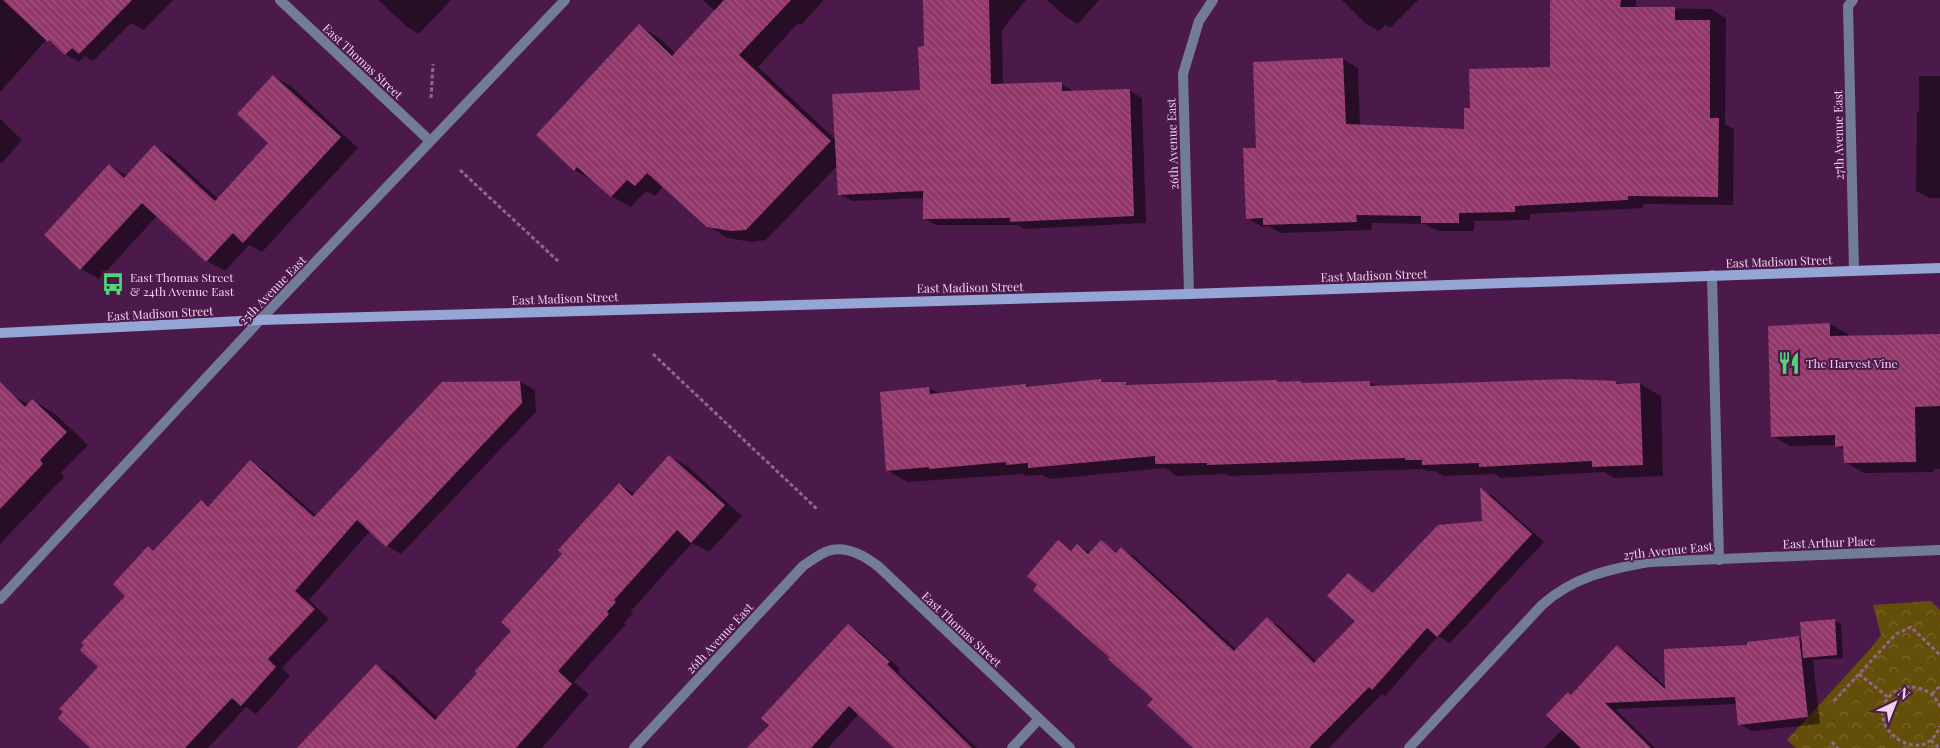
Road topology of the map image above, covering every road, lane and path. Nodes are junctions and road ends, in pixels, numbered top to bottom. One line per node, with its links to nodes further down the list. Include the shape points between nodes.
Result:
1 (280, 0): 7 (street, East Thomas Street)
2 (565, 0): 7 (street, 25th Avenue East)
3 (1214, 0): 13 (street, 26th Avenue East, via 1199,21 1183,74)
4 (1853, 0): 11 (street, 27th Avenue East, via 1848,6)
5 (433, 64): 6 (path)
6 (431, 98)
7 (430, 141): 14 (street, 25th Avenue East)
8 (460, 170): 9 (path)
9 (559, 262)
10 (1940, 268): 11 (main road, East Madison Street)
11 (1854, 271): 12 (main road, East Madison Street)
12 (1712, 275): 13 (main road, East Madison Street); 20 (street, 27th Avenue East)
13 (1189, 294): 14 (main road, East Madison Street)
14 (260, 320): 15 (main road, East Madison Street); 21 (street, 25th Avenue East)
15 (0, 333)
16 (653, 354): 17 (path)
17 (817, 509)
18 (1940, 550): 20 (street, East Arthur Place)
19 (827, 551): 29 (street, East Thomas Street, via 842,548 880,567); 33 (street, 26th Avenue East, via 803,566)
20 (1719, 560): 36 (street, 27th Avenue East, via 1649,562 1586,577 1566,587 1542,605)
21 (0, 599)
22 (1940, 655): 23 (path, via 1911,627 1896,634)
23 (1859, 674): 26 (path); 27 (path)
24 (1940, 686): 25 (path)
25 (1932, 694): 26 (path, via 1905,687); 28 (path)
26 (1889, 698): 31 (path, via 1884,706 1883,725 1894,741 1913,746)
27 (1834, 701)
28 (1940, 707)
29 (1039, 719): 34 (street); 35 (street, East Thomas Street)
30 (1940, 726): 31 (path)
31 (1931, 740): 38 (path)
32 (1832, 742): 37 (path)
33 (634, 748)
34 (1012, 748)
35 (1070, 748)
36 (1409, 748)
37 (1838, 748)
38 (1940, 748)

